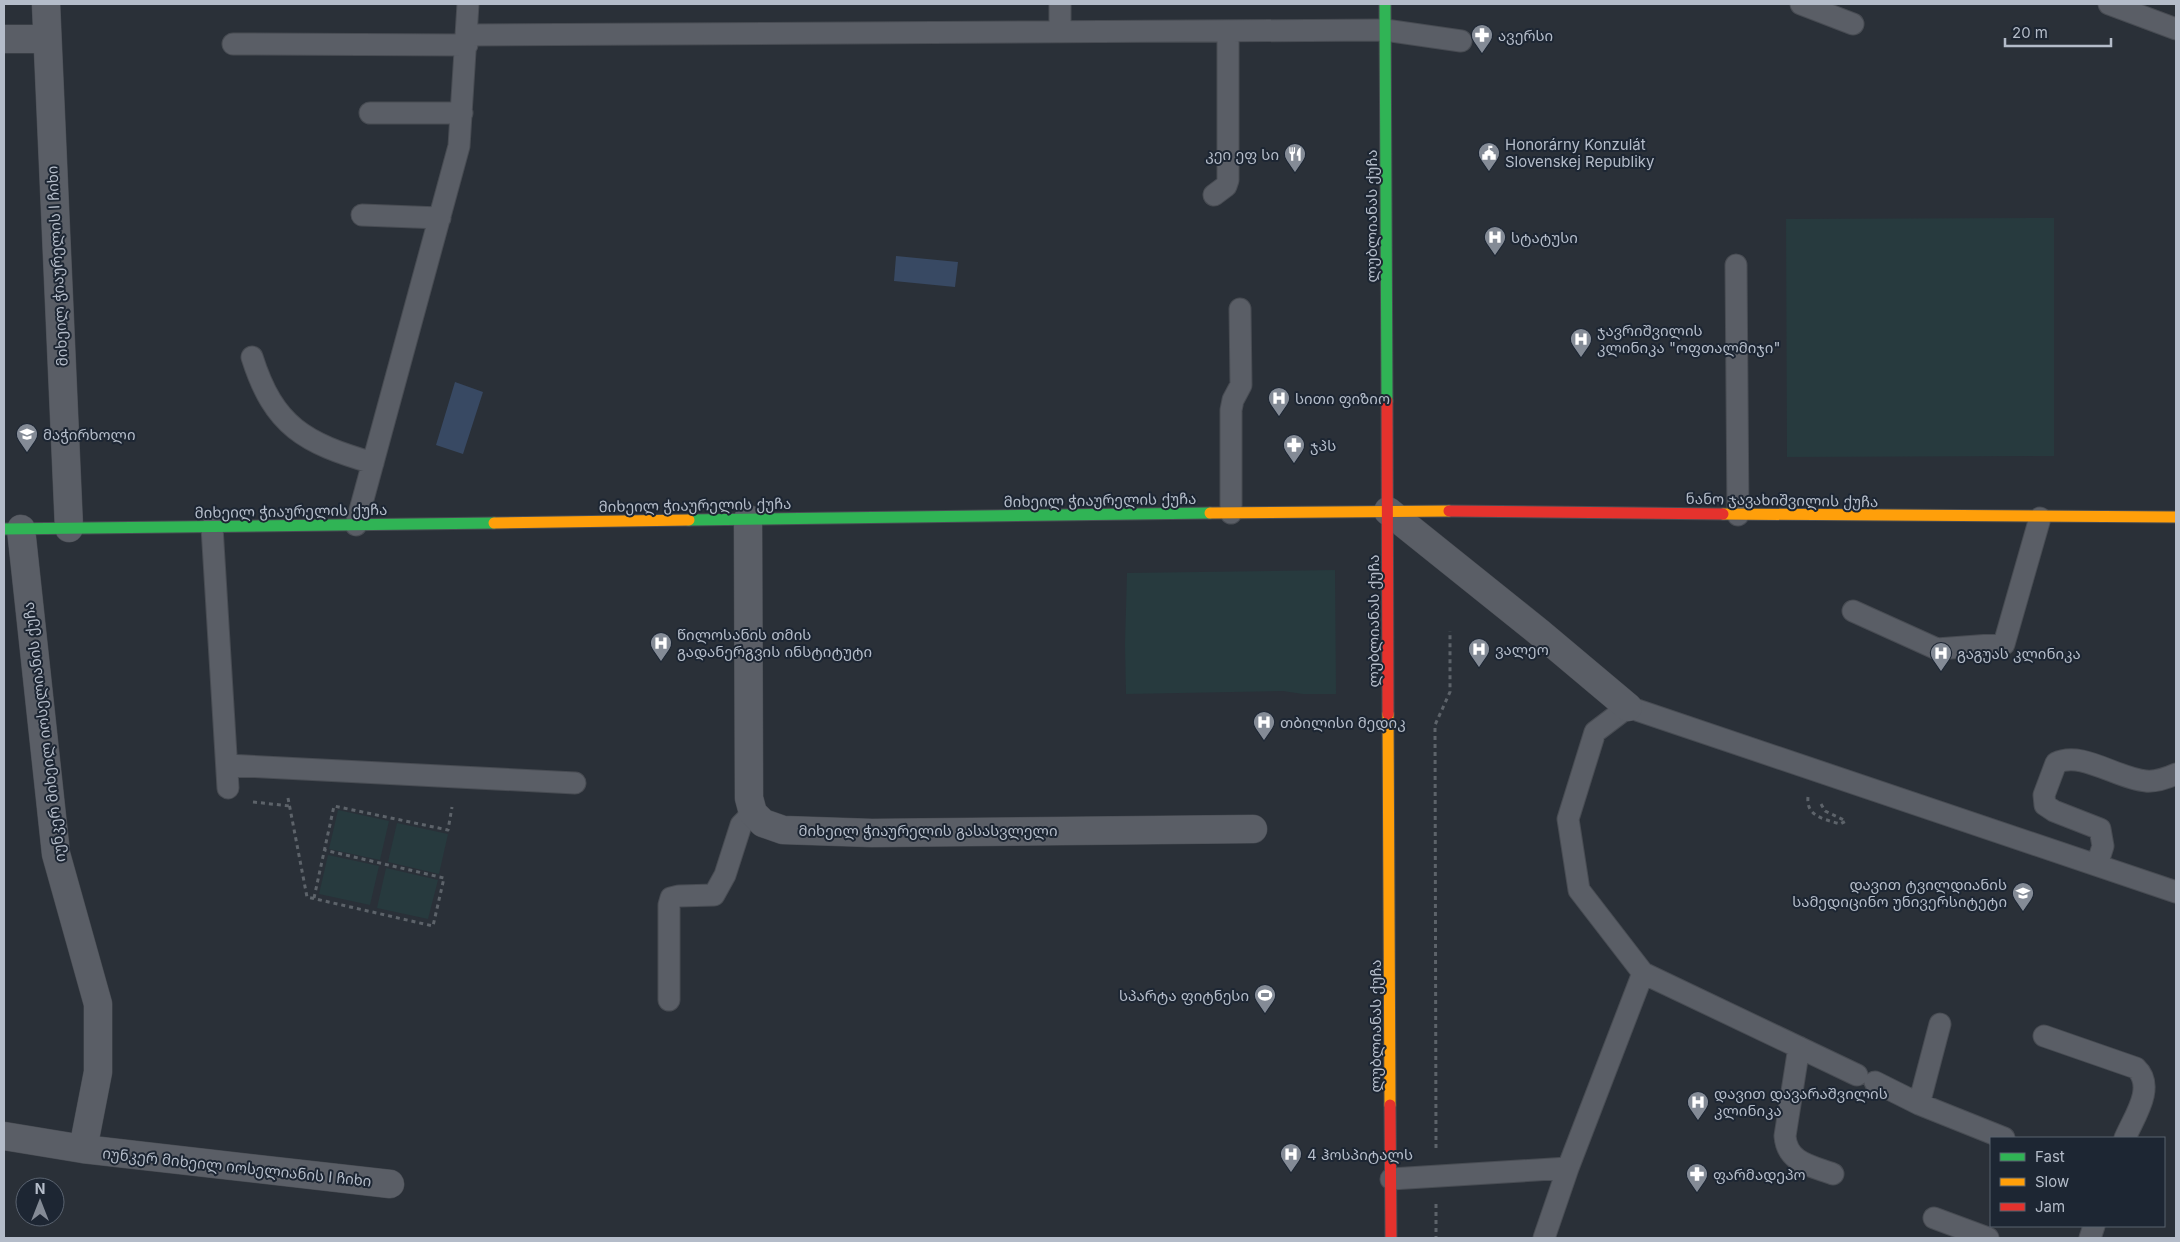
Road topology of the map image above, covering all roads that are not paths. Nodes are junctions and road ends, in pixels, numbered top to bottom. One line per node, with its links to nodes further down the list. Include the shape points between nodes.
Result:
1 (46, 4): 13 (street, მიხეილ ჭიაურელის I ჩიხი)
2 (468, 4): 14 (lane)
3 (1060, 4): 11 (lane)
4 (1385, 4): 9 (street, ლუბლიანას ქუჩა)
5 (1801, 4): 7 (lane)
6 (2110, 4): 8 (lane)
7 (1852, 24)
8 (2176, 29)
9 (1385, 30): 10 (lane); 15 (lane); 26 (street, ლუბლიანას ქუჩა)
10 (1228, 31): 11 (lane); 19 (lane, via 1228,180 1226,186)
11 (1060, 32): 14 (lane)
12 (4, 39): 13 (street)
13 (46, 39): 34 (street, მიხეილ ჭიაურელის I ჩიხი)
14 (467, 40): 16 (lane); 18 (lane)
15 (1461, 41)
16 (233, 44)
17 (370, 113): 18 (lane)
18 (462, 113): 21 (lane, via 460,146)
19 (1214, 195)
20 (362, 215): 21 (lane)
21 (440, 218): 25 (lane)
22 (1736, 265): 28 (lane)
23 (1240, 309): 27 (lane, via 1241,385 1231,410)
24 (252, 357): 25 (lane, via 261,385 282,417 304,436)
25 (373, 463): 32 (lane)
26 (1388, 511): 27 (street, მიხეილ ჭიაურელის ქუჩა); 28 (street, ნანო ჯავახიშვილის ქუჩა); 37 (street); 58 (street, ლუბლიანას ქუჩა)
27 (1231, 513): 31 (street, მიხეილ ჭიაურელის ქუჩა)
28 (1738, 515): 30 (street, ნანო ჯავახიშვილის ქუჩა)
29 (2176, 517): 30 (street, ნანო ჯავახიშვილის ქუჩა)
30 (2040, 518): 36 (lane, via 2004,644 1937,649)
31 (748, 520): 32 (street, მიხეილ ჭიაურელის ქუჩა); 42 (street, via 749,798)
32 (356, 525): 33 (street, მიხეილ ჭიაურელის ქუჩა)
33 (212, 526): 34 (street, მიხეილ ჭიაურელის ქუჩა); 38 (lane)
34 (68, 528): 35 (street, მიხეილ ჭიაურელის ქუჩა)
35 (12, 529): 55 (street, იუნკერ მიხეილ იოსელიანის ქუჩა, via 56,854 98,1004 98,1072)
36 (1853, 611)
37 (1628, 706): 44 (lane); 46 (lane, via 1596,732 1568,819 1579,890)
38 (227, 765): 40 (lane); 41 (lane)
39 (2176, 774): 44 (lane, via 2147,781 2076,760 2065,759 2056,763 2044,795 2045,805 2100,829 2103,846)
40 (575, 783)
41 (228, 788)
42 (753, 813): 43 (street, მიხეილ ჭიაურელის გასასვლელი, via 763,823 783,830); 47 (lane, via 741,825 725,875 714,895 671,898)
43 (1253, 828)
44 (2097, 865): 45 (lane)
45 (2176, 892)
46 (1643, 973): 50 (lane); 56 (lane)
47 (669, 1000)
48 (1940, 1024): 51 (lane)
49 (2044, 1036): 54 (lane, via 2136,1068 2143,1075 2144,1095)
50 (1799, 1047): 51 (lane); 57 (lane, via 1786,1145 1796,1160)
51 (1919, 1104): 53 (lane)
52 (4, 1136): 55 (street)
53 (2002, 1137)
54 (2126, 1137)
55 (83, 1150): 59 (street, იუნკერ მიხეილ იოსელიანის I ჩიხი)
56 (1568, 1168): 58 (lane); 62 (lane)
57 (1834, 1174)
58 (1391, 1179): 61 (street, ლუბლიანას ქუჩა)
59 (390, 1184)
60 (1934, 1218): 63 (lane)
61 (1391, 1238)
62 (1544, 1238)
63 (1988, 1238)

